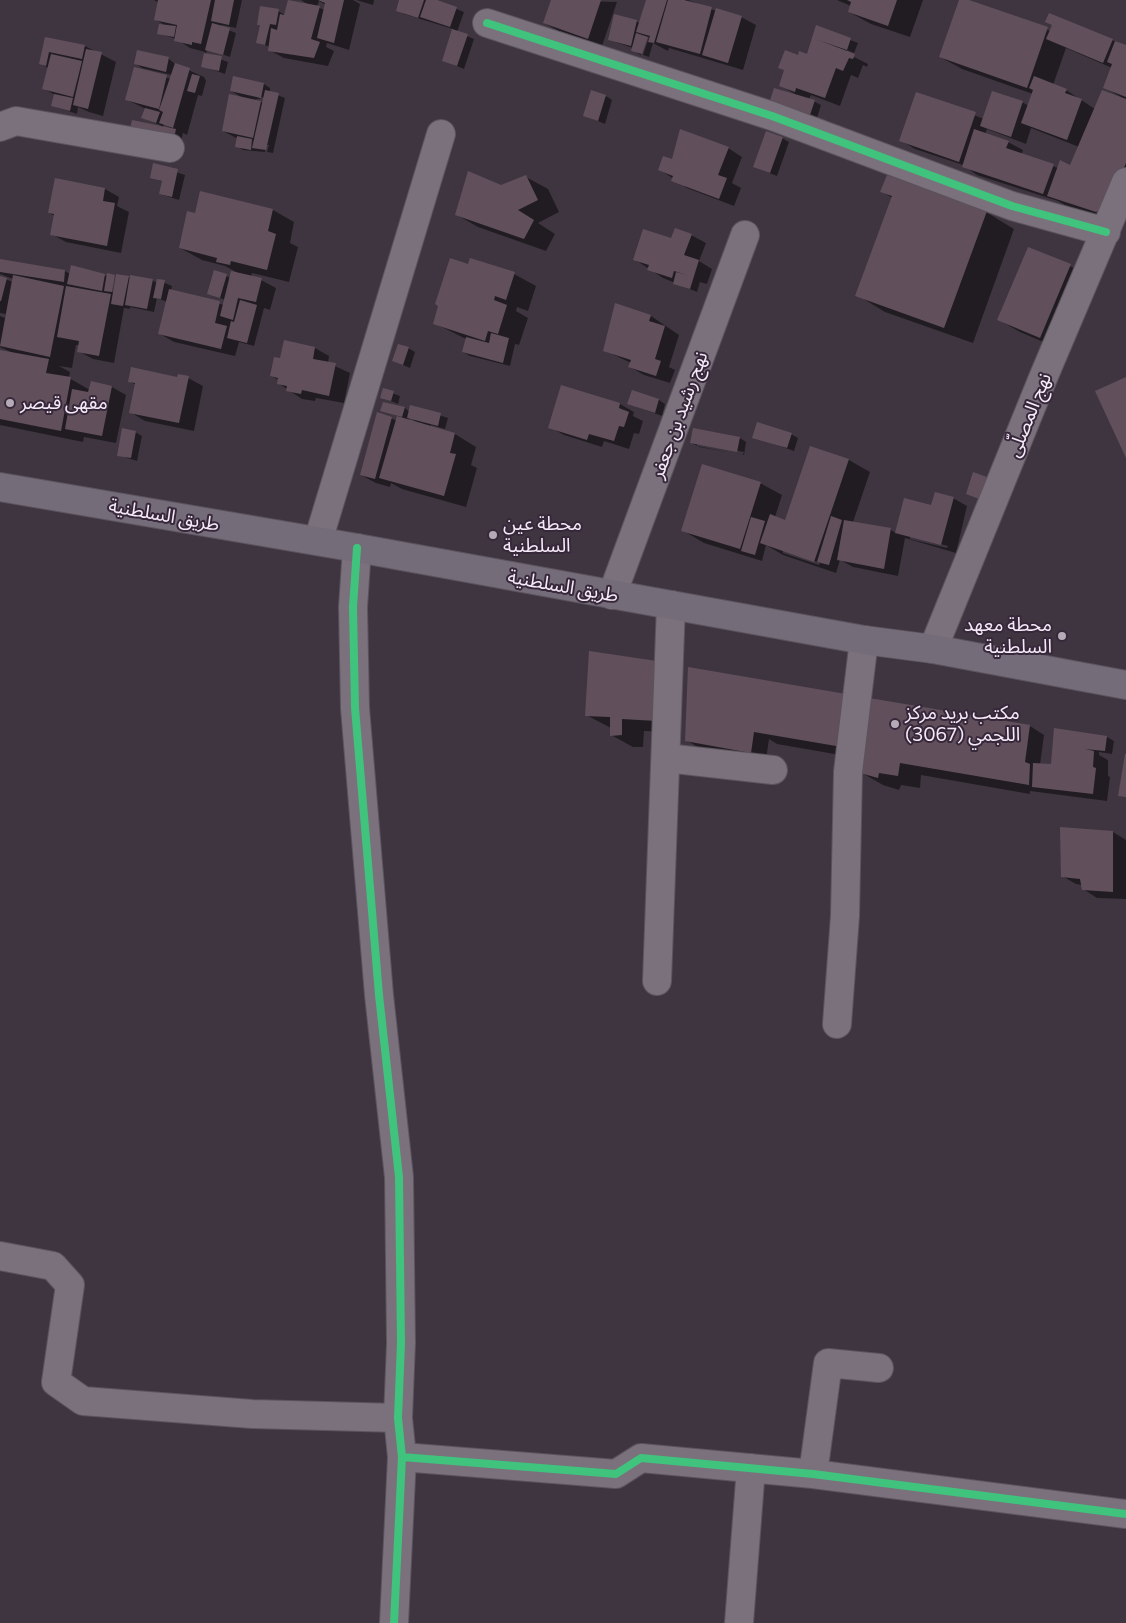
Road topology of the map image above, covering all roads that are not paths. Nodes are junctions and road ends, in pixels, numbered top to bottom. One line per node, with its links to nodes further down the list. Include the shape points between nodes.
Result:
1 (487, 24): 6 (street, via 772,116 1012,206)
2 (0, 127): 4 (street, via 16,121)
3 (441, 134): 9 (street)
4 (170, 148)
5 (1126, 182): 6 (street, نهج المصلّى)
6 (1106, 232): 14 (street, نهج المصلّى)
7 (745, 235): 11 (street, نهج رشيد بن جعفر)
8 (0, 487): 9 (main road, طريق السلطنية)
9 (318, 541): 10 (main road, طريق السلطنية)
10 (357, 548): 11 (main road, طريق السلطنية); 22 (street, via 353,607 356,717 398,1176 401,1343)
11 (612, 594): 12 (main road, طريق السلطنية)
12 (671, 605): 13 (main road, طريق السلطنية); 16 (street)
13 (864, 640): 14 (main road, طريق السلطنية); 19 (street, via 848,772 845,916)
14 (933, 649): 15 (main road, طريق السلطنية)
15 (1126, 685)
16 (666, 758): 17 (street); 18 (street)
17 (773, 770)
18 (656, 981)
19 (837, 1024)
20 (0, 1256): 22 (street, via 53,1266 70,1285 56,1382 83,1402 252,1414)
21 (880, 1368): 25 (street, via 828,1363)
22 (398, 1418): 23 (street)
23 (402, 1457): 24 (street, via 616,1474 641,1458); 27 (street)
24 (751, 1468): 25 (street); 28 (street)
25 (813, 1474): 26 (street)
26 (1126, 1514)
27 (394, 1623)
28 (739, 1623)

